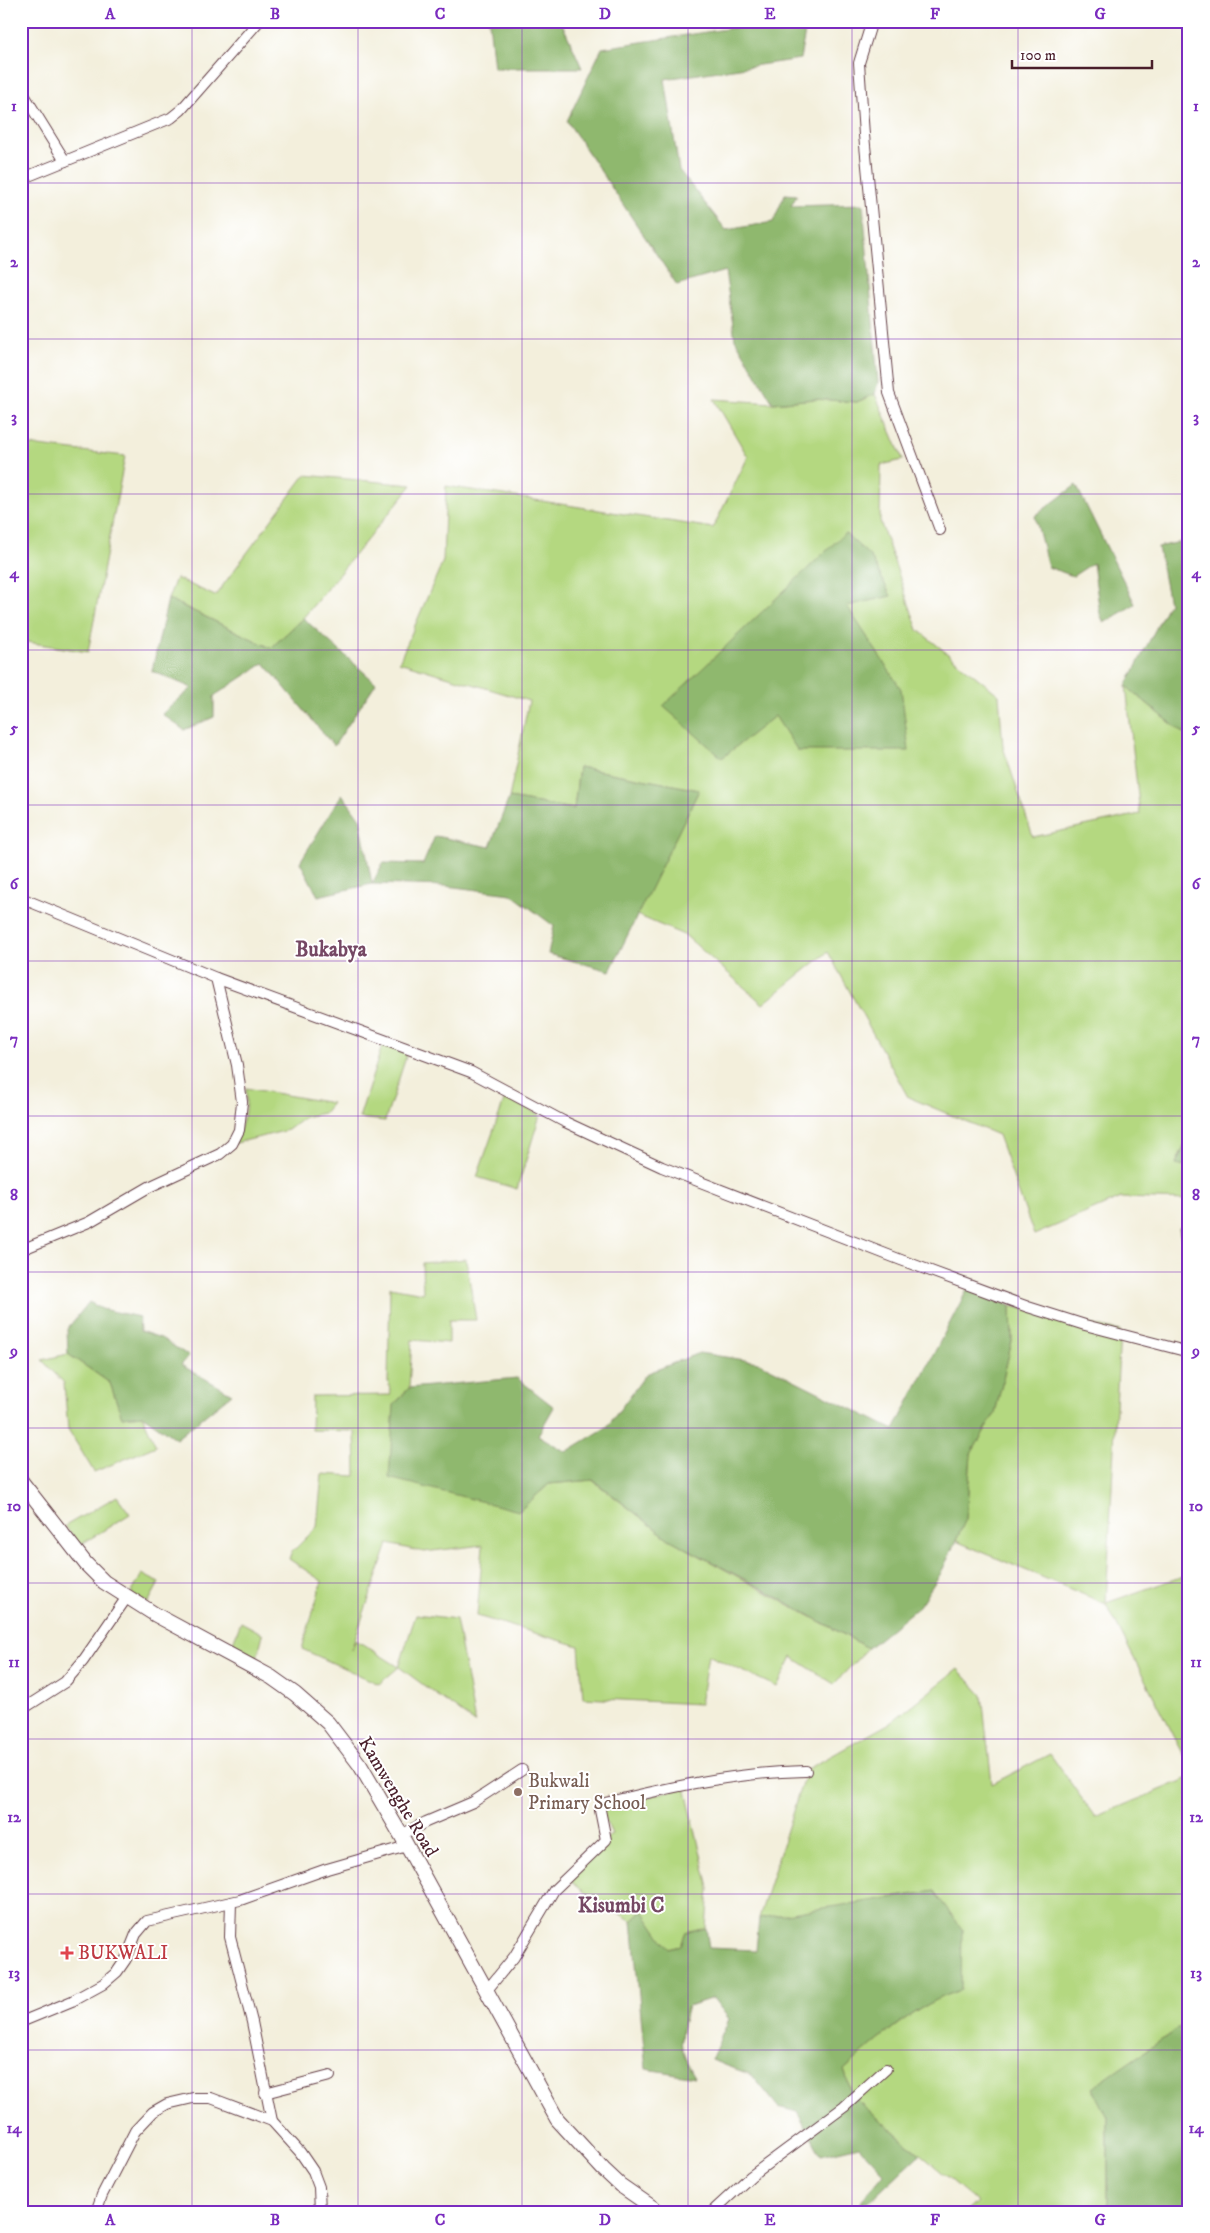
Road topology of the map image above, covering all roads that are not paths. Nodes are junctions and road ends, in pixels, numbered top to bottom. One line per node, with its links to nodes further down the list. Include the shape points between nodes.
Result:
1 (259, 21): 4 (street, via 188,103 171,118)
2 (872, 21): 6 (street, via 860,63 889,393)
3 (21, 90): 4 (street)
4 (65, 161): 5 (street)
5 (21, 179)
6 (940, 530)
7 (21, 898): 8 (street)
8 (216, 978): 9 (street, via 237,1065 242,1102 239,1130 232,1144 220,1154 150,1187 90,1222); 10 (street, via 471,1072 563,1121 662,1167 901,1260 1028,1307)
9 (21, 1250)
10 (1189, 1352)
11 (21, 1481): 12 (main road, Kamwenghe Road, via 86,1564 104,1582)
12 (127, 1597): 13 (street, via 65,1682); 16 (main road, Kamwenghe Road, via 271,1677 295,1694 328,1723 360,1765)
13 (21, 1710)
14 (522, 1770): 16 (street, via 473,1802 426,1822)
15 (806, 1771): 18 (street, via 742,1775 678,1786 600,1806 606,1840 554,1890 514,1957)
16 (404, 1840): 17 (street); 18 (main road, Kamwenghe Road)
17 (231, 1902): 19 (street, via 147,1921 136,1934 117,1972 103,1984); 22 (street, via 230,1937 252,2022)
18 (487, 1990): 26 (main road, Kamwenghe Road, via 557,2119 602,2169)
19 (21, 2022)
20 (886, 2070): 27 (street, via 844,2107 750,2176)
21 (330, 2076): 22 (street)
22 (265, 2093): 23 (street)
23 (272, 2121): 24 (street, via 211,2098 167,2104 153,2112 135,2131); 25 (street, via 313,2171 319,2187)
24 (96, 2212)
25 (320, 2212)
26 (660, 2212)
27 (712, 2212)

